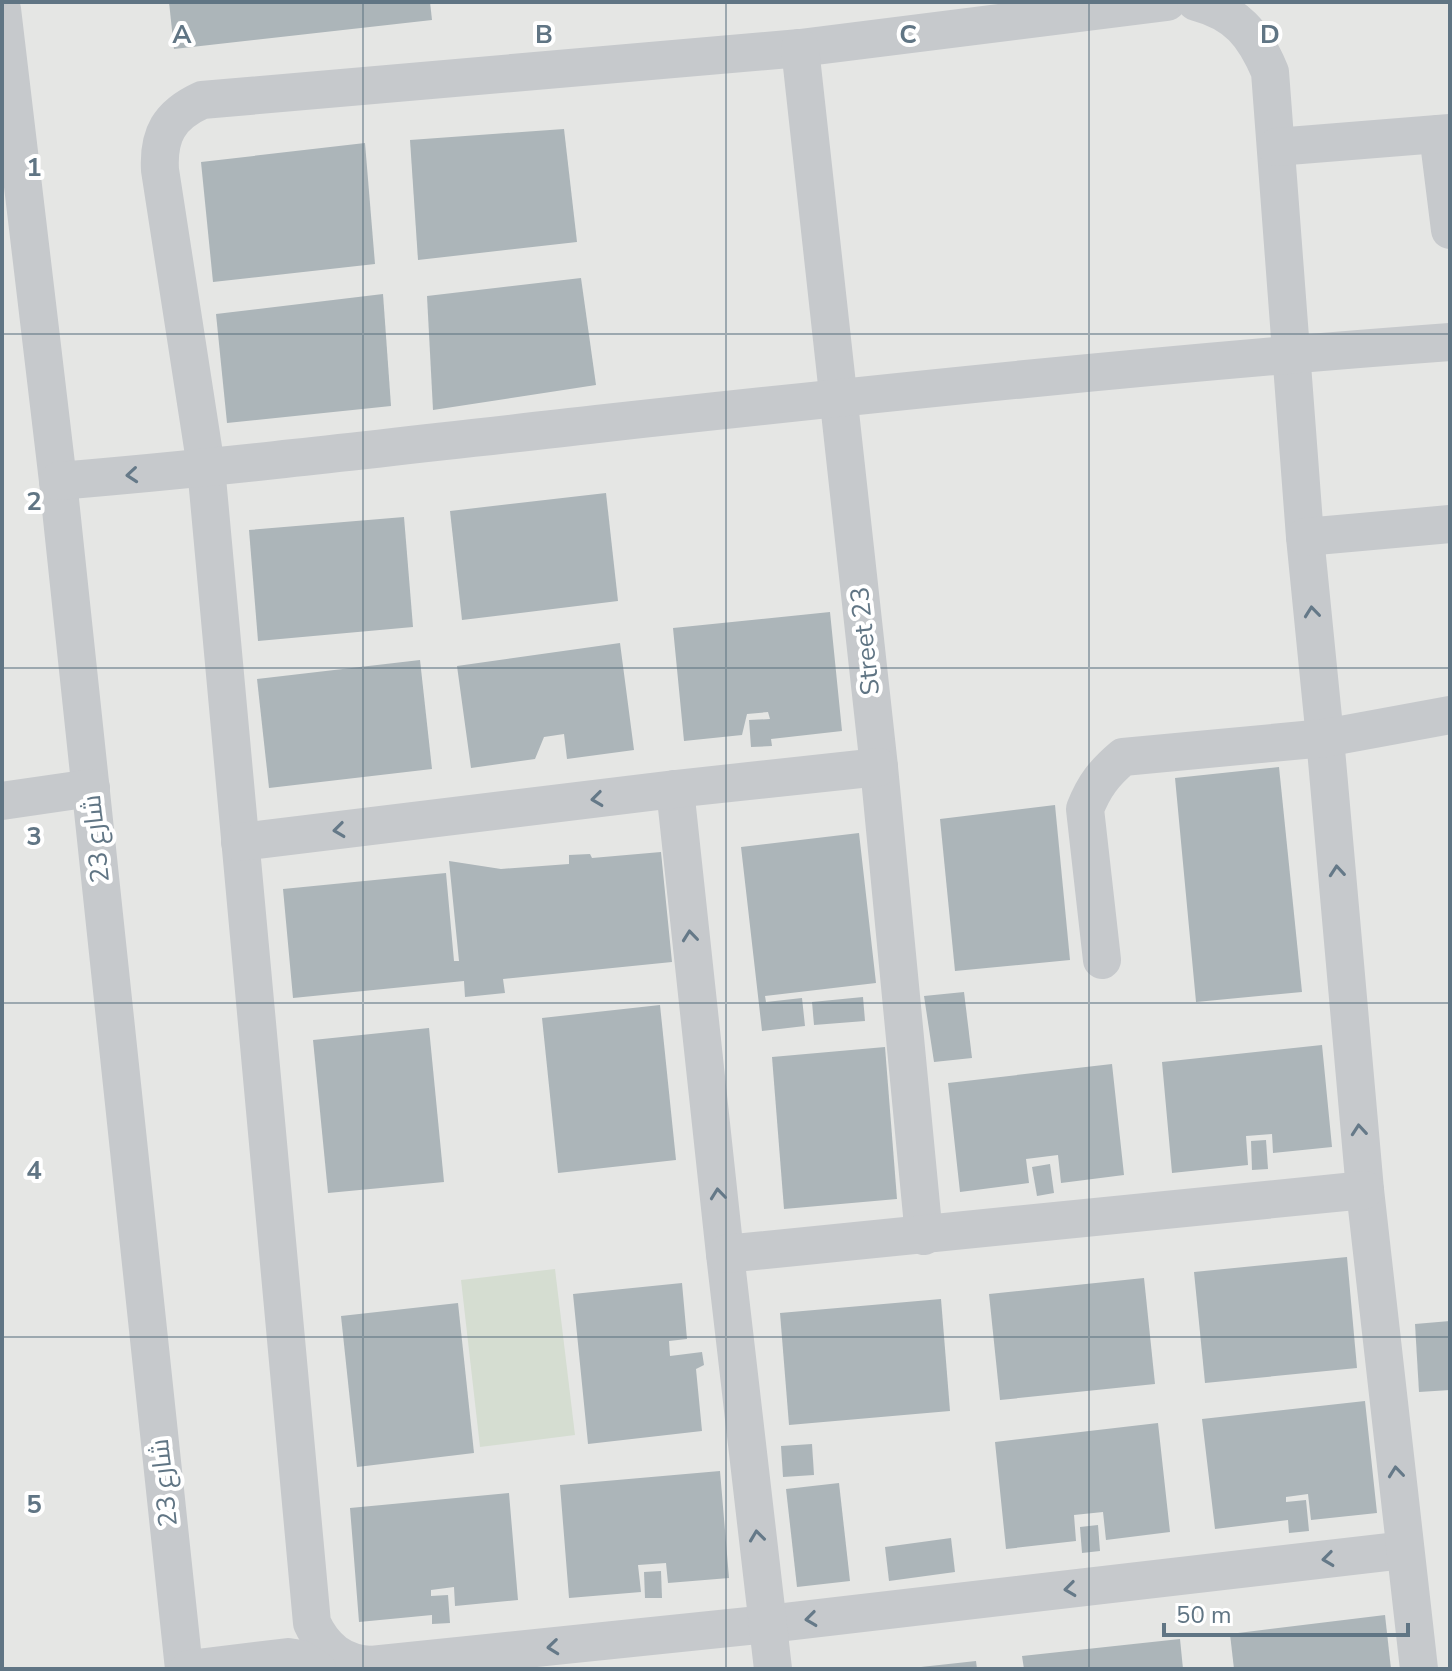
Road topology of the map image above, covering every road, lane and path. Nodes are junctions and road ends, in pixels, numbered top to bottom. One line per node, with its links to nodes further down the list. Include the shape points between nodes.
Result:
1 (1167, 2): 4 (street)
2 (1196, 2): 6 (street, via 1240,23 1259,45 1270,72)
3 (2, 9): 12 (street, شارع 23)
4 (800, 48): 10 (street, Street 23); 11 (street, via 202,100 185,107 163,135 160,170)
5 (1444, 133): 6 (street); 7 (street)
6 (1276, 147): 9 (street)
7 (1450, 230)
8 (1450, 342): 9 (street)
9 (1293, 354): 10 (street); 14 (street)
10 (838, 397): 11 (street); 17 (street, Street 23)
11 (206, 467): 12 (street, one-way to 12); 21 (street)
12 (58, 481): 18 (street, شارع 23)
13 (1450, 524): 14 (street)
14 (1305, 537): 16 (street, one-way to 14)
15 (1450, 715): 16 (street)
16 (1325, 738): 22 (street, via 1123,757 1106,771 1085,809); 23 (street, one-way to 16)
17 (879, 767): 19 (street); 24 (street, Street 23)
18 (91, 788): 20 (street); 28 (street, شارع 23)
19 (675, 789): 21 (street, one-way to 21); 25 (street, one-way to 19)
20 (2, 801)
21 (240, 842): 27 (street, one-way to 21, via 371,1665 335,1654 317,1635)
22 (1102, 960)
23 (1365, 1190): 24 (street); 26 (street, one-way to 23)
24 (924, 1236): 25 (street)
25 (725, 1254): 27 (street, one-way to 25)
26 (1405, 1550): 27 (street, one-way to 27); 31 (street)
27 (768, 1624): 30 (street)
28 (187, 1669): 29 (street, via 288,1657)
29 (317, 1669)
30 (773, 1669)
31 (1419, 1669)

